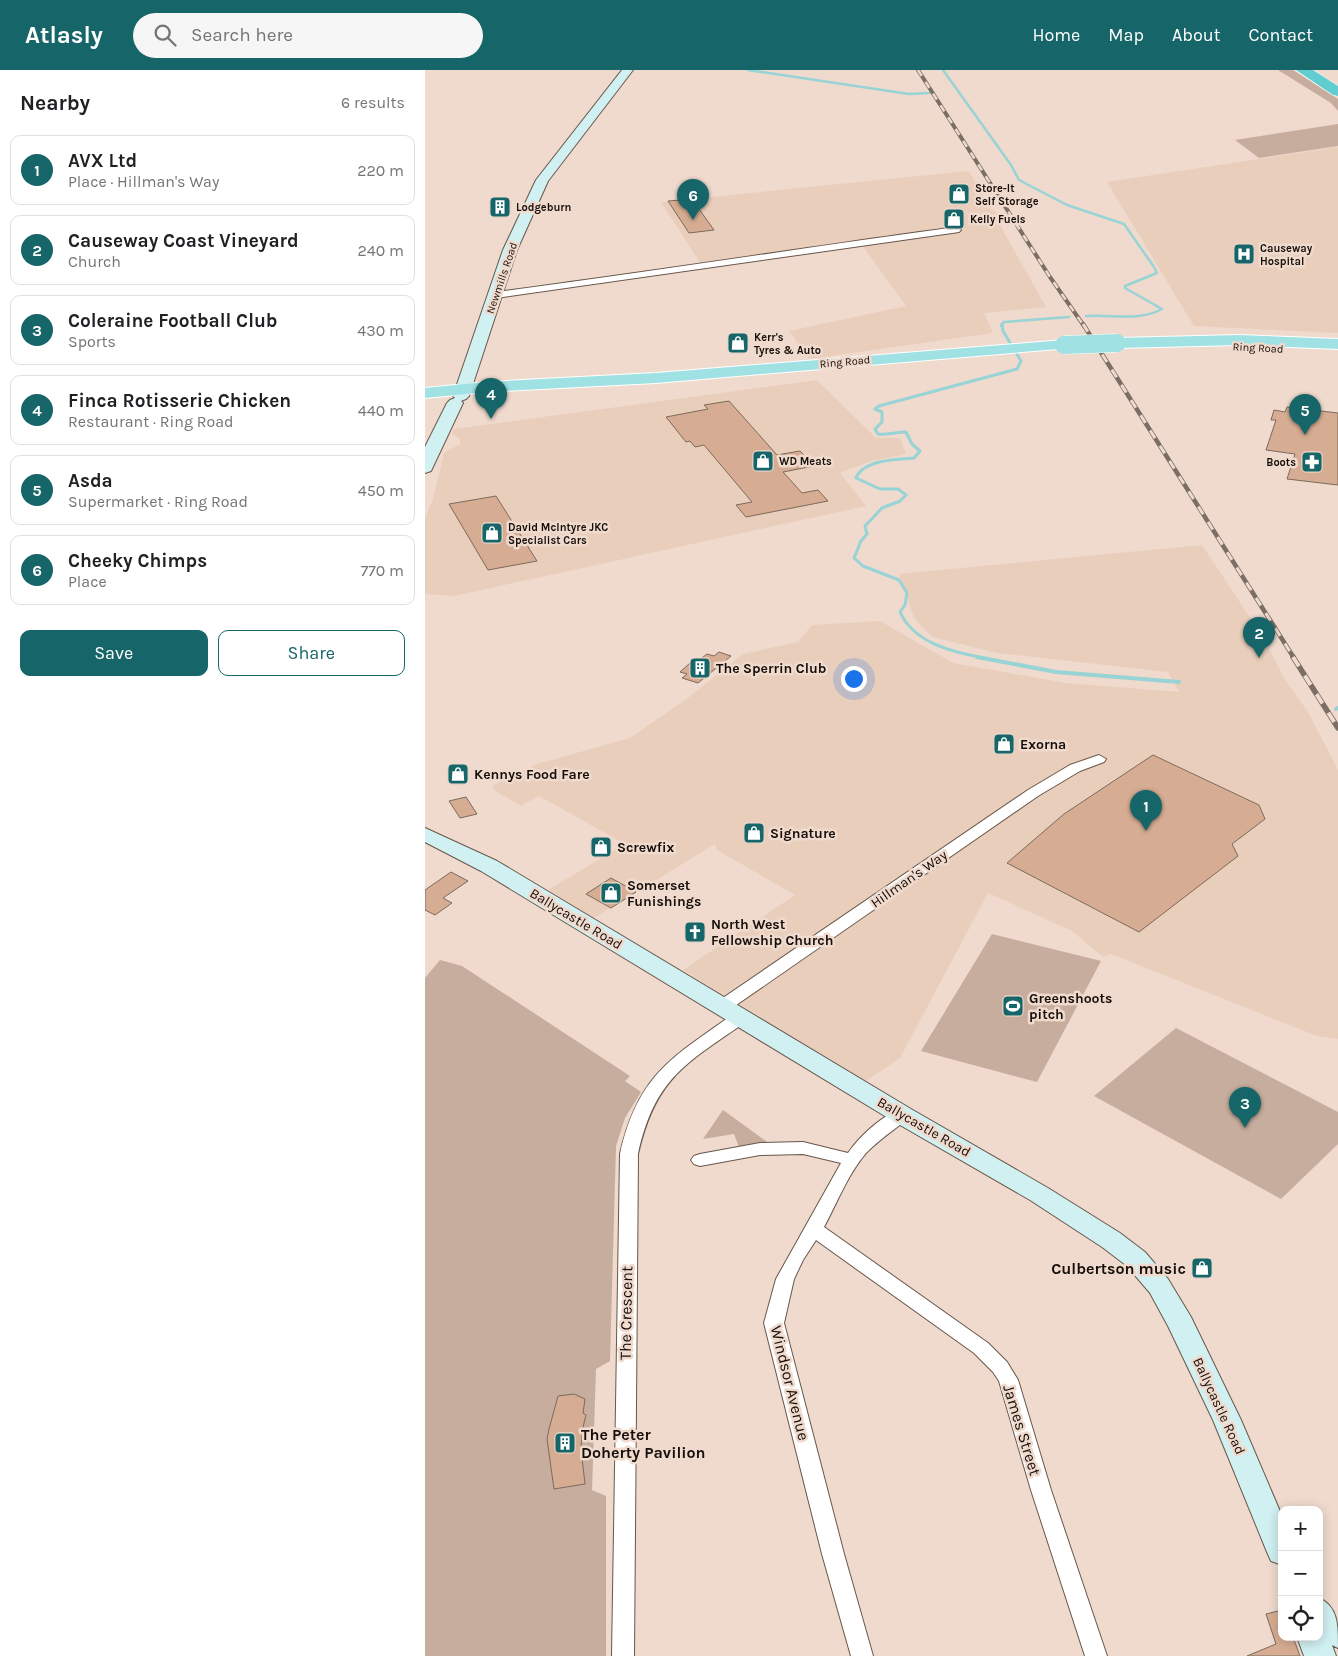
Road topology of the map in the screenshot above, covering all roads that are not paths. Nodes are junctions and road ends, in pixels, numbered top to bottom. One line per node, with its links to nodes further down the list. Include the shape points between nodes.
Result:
1 (628, 70): 7 (street, Newmills Road, via 542,180 510,250)
2 (1303, 70): 5 (highway)
3 (1315, 70): 4 (highway)
4 (1338, 84)
5 (1338, 92)
6 (956, 230): 7 (street)
7 (496, 295): 14 (street, Newmills Road)
8 (1173, 341): 9 (main road, Ring Road); 10 (main road, Ring Road); 11 (main road)
9 (1148, 343): 12 (main road, Ring Road); 14 (main road, Ring Road, bridge, via 994,350 542,385)
10 (1338, 344)
11 (1310, 346)
12 (1338, 352)
13 (425, 393): 14 (main road, Ring Road)
14 (459, 396): 15 (main road, Ring Road); 16 (street, Newmills Road)
15 (425, 400)
16 (425, 465)
17 (1099, 759): 19 (street, Hillman's Way, via 1075,768 1033,794)
18 (425, 834): 19 (street, Ballycastle Road, via 489,866)
19 (732, 1011): 20 (street, Ballycastle Road); 28 (street, The Crescent, via 661,1080 640,1118 629,1154)
20 (902, 1115): 22 (street, Windsor Avenue, via 875,1134); 24 (street, Ballycastle Road, via 1055,1204 1111,1240 1141,1265 1159,1286 1181,1324 1227,1420)
21 (700, 1160): 22 (street, via 760,1149 803,1148)
22 (852, 1160): 23 (street, Windsor Avenue)
23 (814, 1229): 29 (street, Windsor Avenue, via 785,1279 774,1323); 30 (street, James Street, via 981,1348 1000,1367 1008,1380)
24 (1282, 1551)
25 (1323, 1616): 26 (street)
26 (1338, 1634)
27 (1314, 1641): 31 (street)
28 (623, 1656)
29 (862, 1656)
30 (1096, 1656)
31 (1320, 1656)

